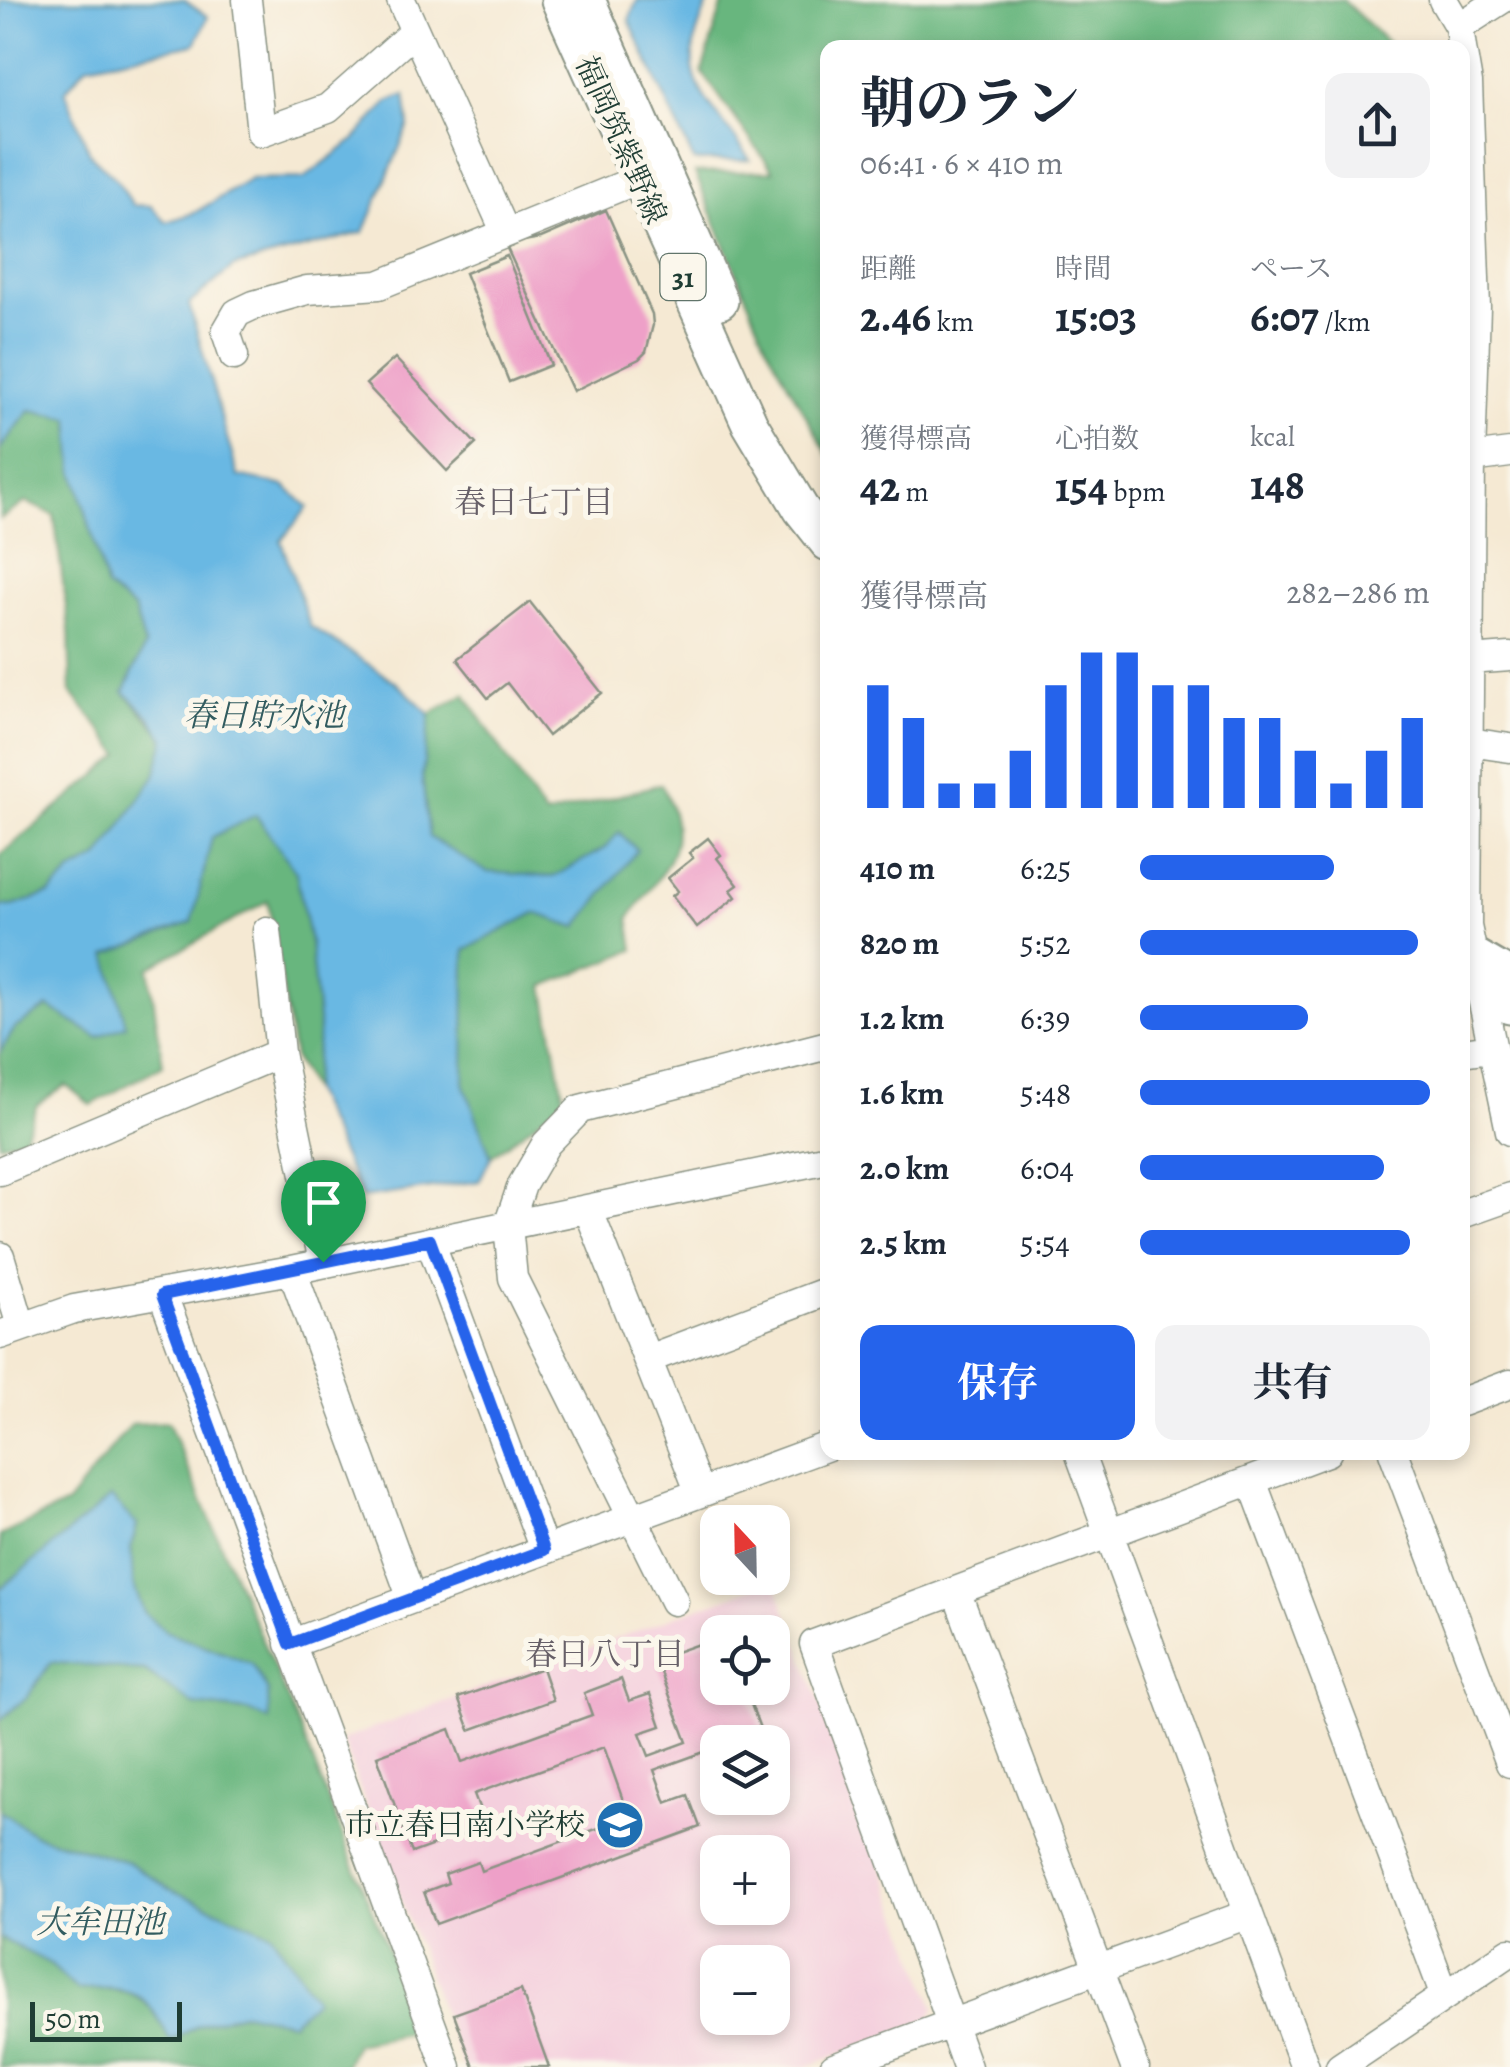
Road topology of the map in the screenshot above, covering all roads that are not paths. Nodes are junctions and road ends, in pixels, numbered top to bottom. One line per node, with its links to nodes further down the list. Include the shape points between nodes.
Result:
1 (247, 0): 7 (street, via 261,132 328,108)
2 (401, 0): 7 (street)
3 (559, 0): 11 (main road, 福岡筑紫野線 / 31)
4 (587, 0): 16 (main road, 福岡筑紫野線 / 31, via 745,358 789,449)
5 (1444, 0): 8 (street)
6 (1500, 0): 9 (street)
7 (415, 31): 12 (street)
8 (1461, 40)
9 (1462, 40)
10 (1470, 140): 15 (street, via 1476,308)
11 (638, 180): 12 (street); 17 (main road, 福岡筑紫野線 / 31, via 750,424)
12 (505, 232): 13 (street, via 379,285 307,290 254,304 237,313 226,332)
13 (234, 356)
14 (1510, 453): 15 (street)
15 (1471, 458): 18 (street)
16 (820, 495)
17 (820, 533)
18 (1470, 559)
19 (1510, 657): 20 (street)
20 (1470, 660)
21 (1470, 742): 22 (street)
22 (1510, 748)
23 (266, 931): 30 (street)
24 (1470, 939): 25 (street)
25 (1477, 969): 26 (main road); 28 (street)
26 (1510, 1006)
27 (820, 1047): 37 (street, via 580,1109 546,1144)
28 (1492, 1048): 29 (street); 31 (street)
29 (1470, 1051)
30 (280, 1053): 33 (street); 40 (street)
31 (1510, 1132)
32 (820, 1161): 35 (street)
33 (0, 1171)
34 (1510, 1197): 36 (street)
35 (588, 1209): 37 (street); 45 (street)
36 (1470, 1211)
37 (508, 1226): 38 (street); 54 (street, via 513,1278)
38 (430, 1240): 40 (street); 56 (street)
39 (0, 1256): 44 (street)
40 (323, 1262): 41 (street)
41 (292, 1270): 43 (street); 58 (street)
42 (820, 1294): 45 (street)
43 (162, 1295): 44 (street, via 74,1310); 60 (street)
44 (10, 1331)
45 (648, 1359): 53 (street)
46 (1510, 1384): 47 (street)
47 (1470, 1399)
48 (820, 1449): 53 (street)
49 (1082, 1460): 55 (street)
50 (1307, 1460): 52 (street)
51 (1396, 1460): 61 (street)
52 (1252, 1481): 55 (street); 65 (street)
53 (700, 1493): 54 (street)
54 (634, 1517): 56 (street); 59 (street)
55 (1109, 1534): 57 (street); 62 (street)
56 (544, 1550): 58 (street)
57 (956, 1591): 64 (street); 66 (street, via 814,1644)
58 (412, 1598): 60 (street)
59 (674, 1600)
60 (290, 1644): 67 (street)
61 (1510, 1763)
62 (1248, 1914): 64 (street); 71 (street)
63 (1510, 1952): 65 (street)
64 (1099, 1969): 66 (street); 70 (street)
65 (1446, 1996): 72 (street)
66 (950, 2024): 68 (street); 69 (street)
67 (447, 2067)
68 (834, 2067)
69 (967, 2067)
70 (1134, 2067)
71 (1306, 2067)
72 (1340, 2067)

